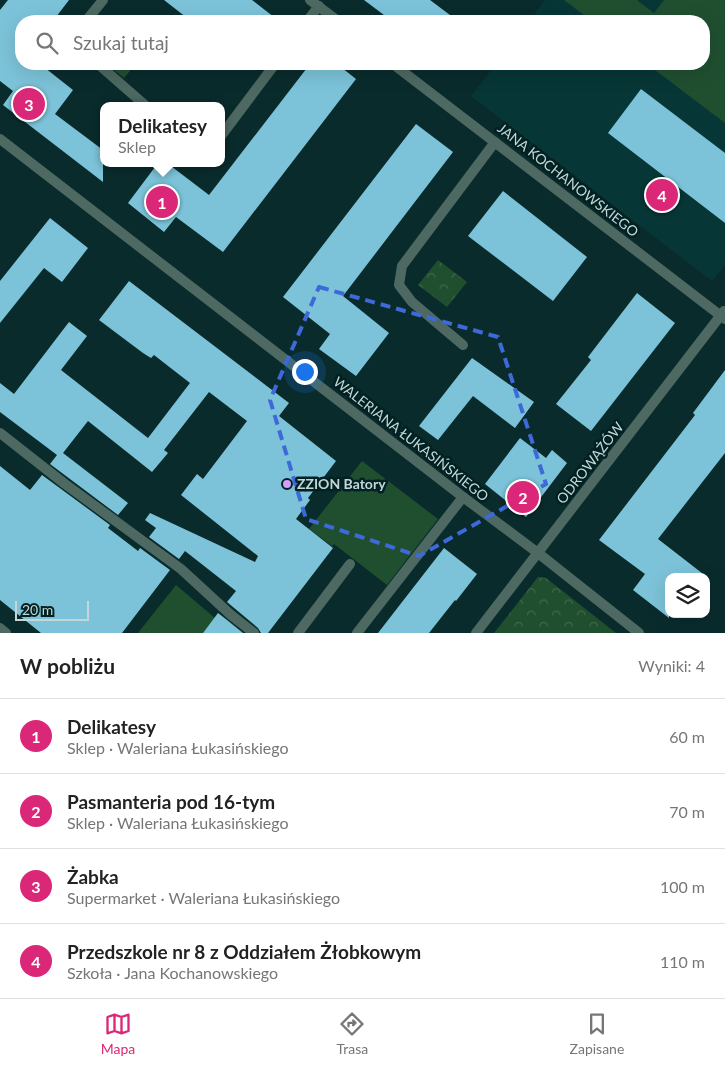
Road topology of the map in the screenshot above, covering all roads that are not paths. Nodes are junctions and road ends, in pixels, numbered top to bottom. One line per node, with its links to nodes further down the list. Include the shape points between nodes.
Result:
1 (103, 0): 3 (street)
2 (315, 3): 4 (street); 5 (street)
3 (91, 15)
4 (310, 15)
5 (330, 15)
6 (105, 70): 9 (street)
7 (270, 70): 10 (street)
8 (401, 70): 12 (street, JANA KOCHANOWSKIEGO)
9 (141, 102)
10 (225, 131)
11 (0, 139): 16 (street, WALERIANA ŁUKASIŃSKIEGO)
12 (495, 142): 13 (street, JANA KOCHANOWSKIEGO); 14 (street, via 402,266 400,275 399,284 412,302)
13 (724, 315): 17 (street, ODROWĄŻÓW)
14 (463, 344)
15 (0, 433): 21 (street, via 182,569)
16 (463, 497): 17 (street, WALERIANA ŁUKASIŃSKIEGO); 23 (street)
17 (538, 553): 24 (street, ODROWĄŻÓW); 25 (street, WALERIANA ŁUKASIŃSKIEGO)
18 (350, 564): 22 (street)
19 (0, 628): 20 (street)
20 (6, 633)
21 (254, 633)
22 (298, 633)
23 (357, 633)
24 (476, 633)
25 (638, 633)

